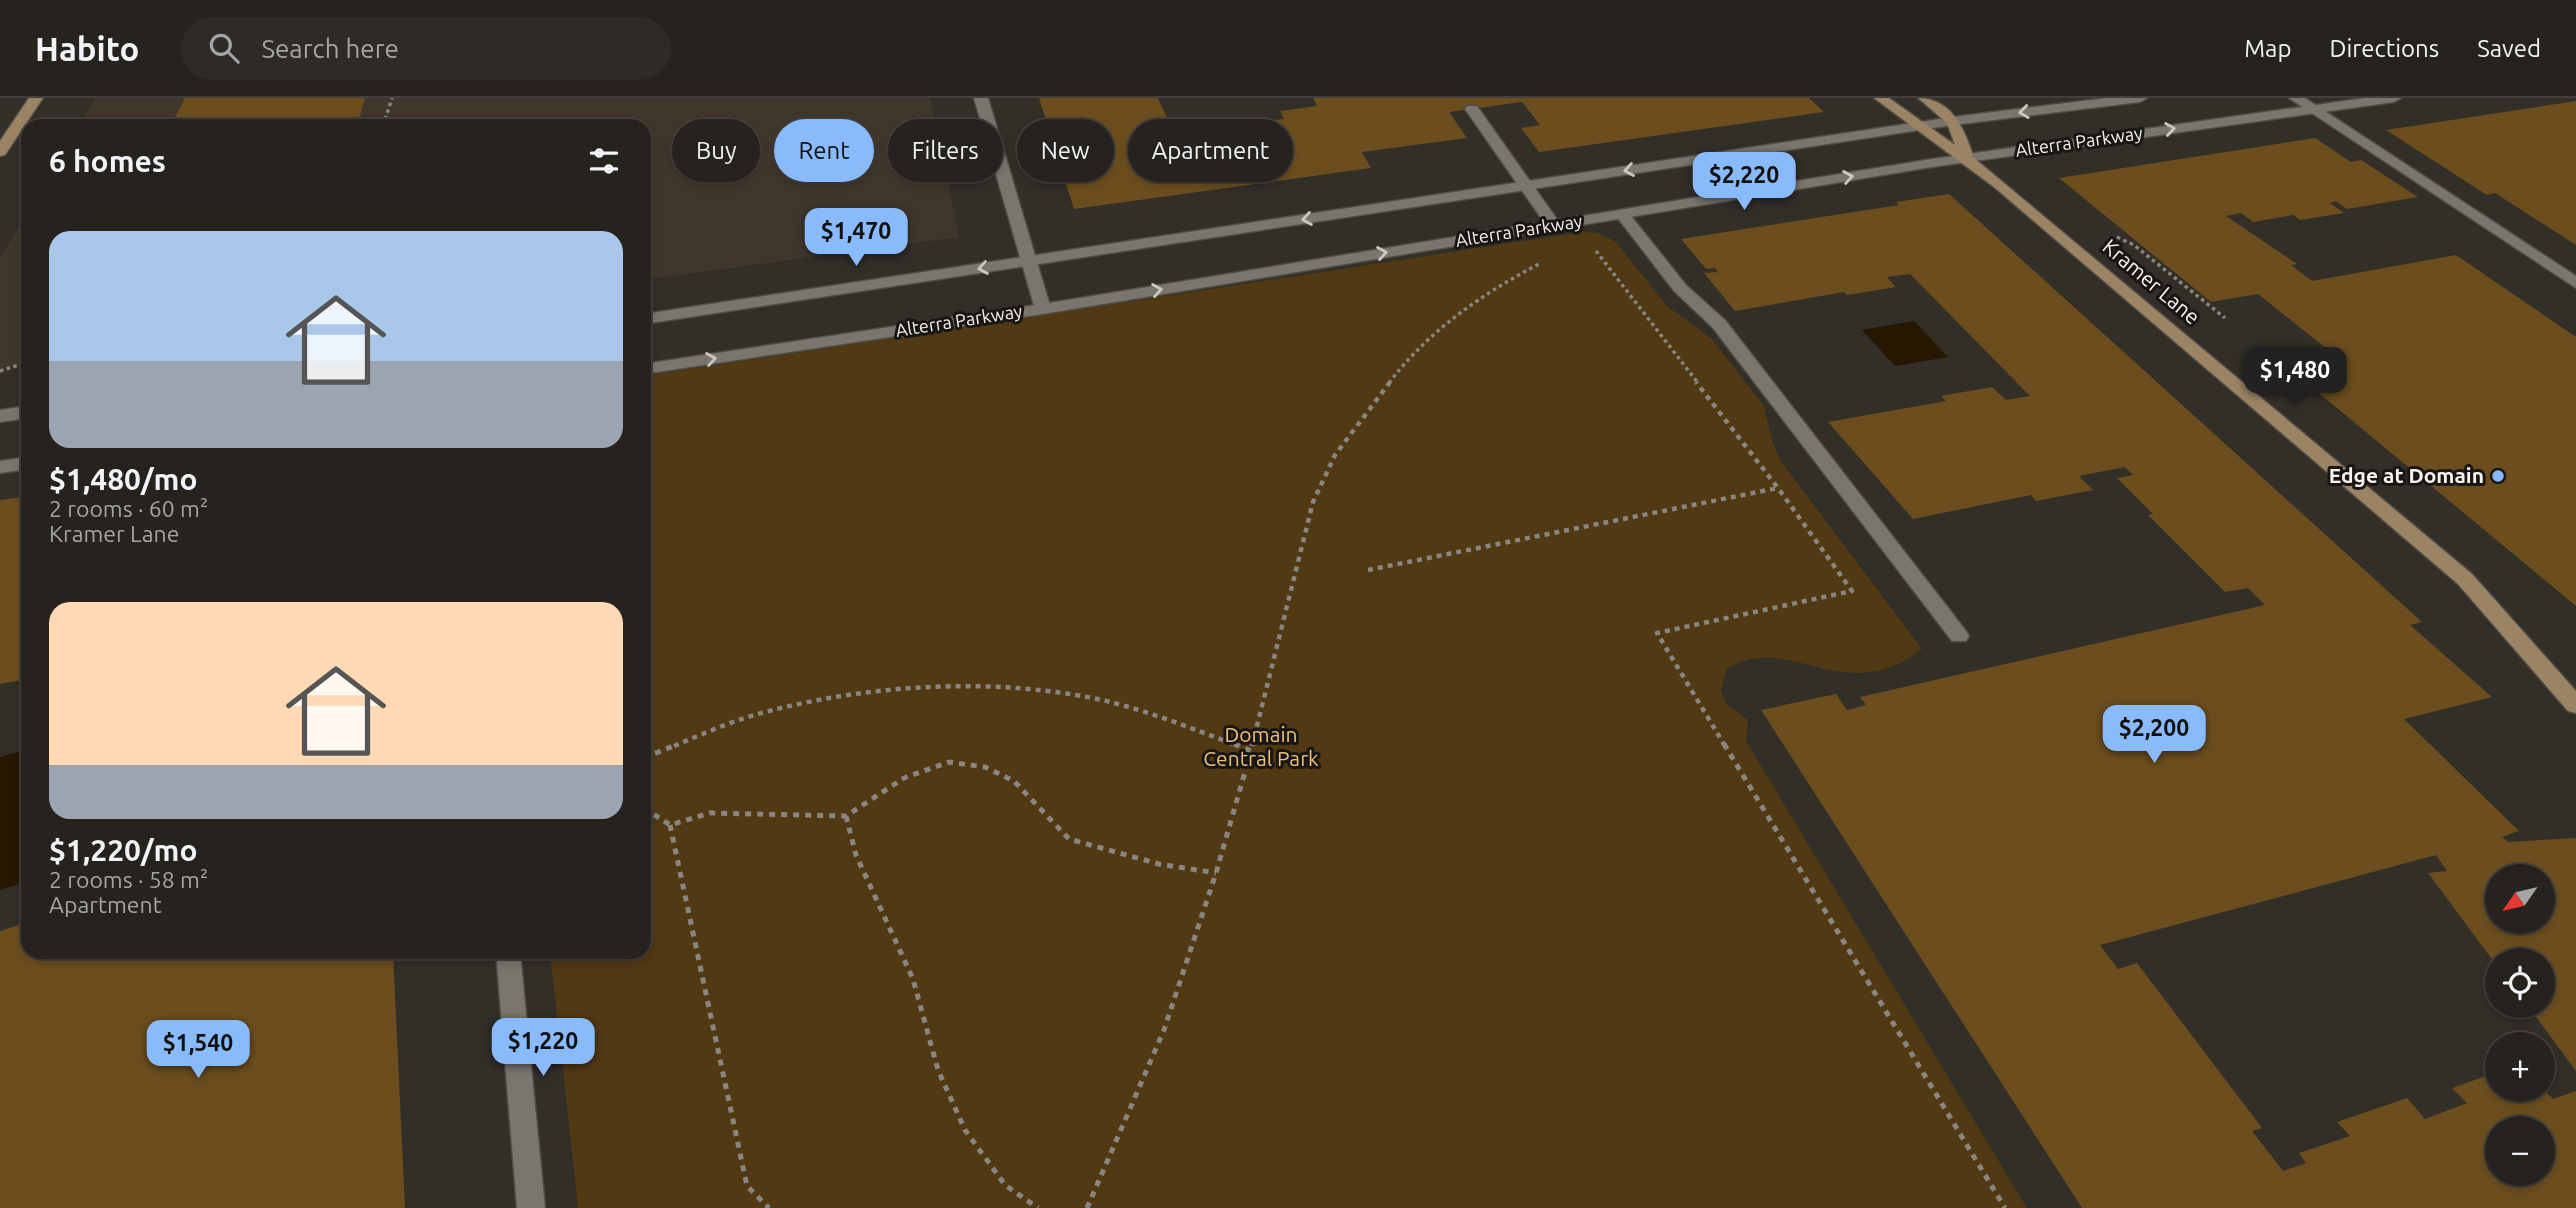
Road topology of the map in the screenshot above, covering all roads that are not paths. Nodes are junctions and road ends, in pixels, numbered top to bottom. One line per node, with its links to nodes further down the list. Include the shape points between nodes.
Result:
1 (36, 98): 10 (street)
2 (981, 98): 19 (street)
3 (1881, 98): 13 (street, Kramer Lane)
4 (1926, 98): 12 (street, Kramer Lane)
5 (2140, 98): 12 (street, Alterra Parkway, one-way to 12)
6 (2296, 98): 8 (street)
7 (2394, 98): 8 (street, Alterra Parkway)
8 (2311, 108): 15 (street, Alterra Parkway, one-way to 8); 20 (street)
9 (1472, 109): 16 (street)
10 (22, 119)
11 (21, 120): 14 (street)
12 (1953, 121): 13 (street, Alterra Parkway); 15 (street, Kramer Lane)
13 (1916, 127): 15 (street, Kramer Lane); 16 (street, Alterra Parkway, one-way to 16)
14 (0, 152)
15 (1967, 158): 17 (street, Alterra Parkway, one-way to 15); 29 (street, Kramer Lane, via 2466,579)
16 (1526, 186): 18 (street); 19 (street, Alterra Parkway, one-way to 19)
17 (1622, 214): 18 (street, Alterra Parkway); 28 (street, via 1680,288 1719,324)
18 (1553, 225): 21 (street, Alterra Parkway, one-way to 18)
19 (1030, 260): 21 (street); 22 (street, Alterra Parkway, one-way to 22)
20 (2576, 283)
21 (1042, 309): 23 (street, Alterra Parkway, one-way to 21)
22 (651, 318)
23 (651, 368)
24 (21, 413): 25 (street)
25 (0, 416)
26 (21, 464): 27 (street)
27 (0, 467)
28 (1959, 636)
29 (2576, 705)
30 (509, 959): 31 (street)
31 (531, 1208)

